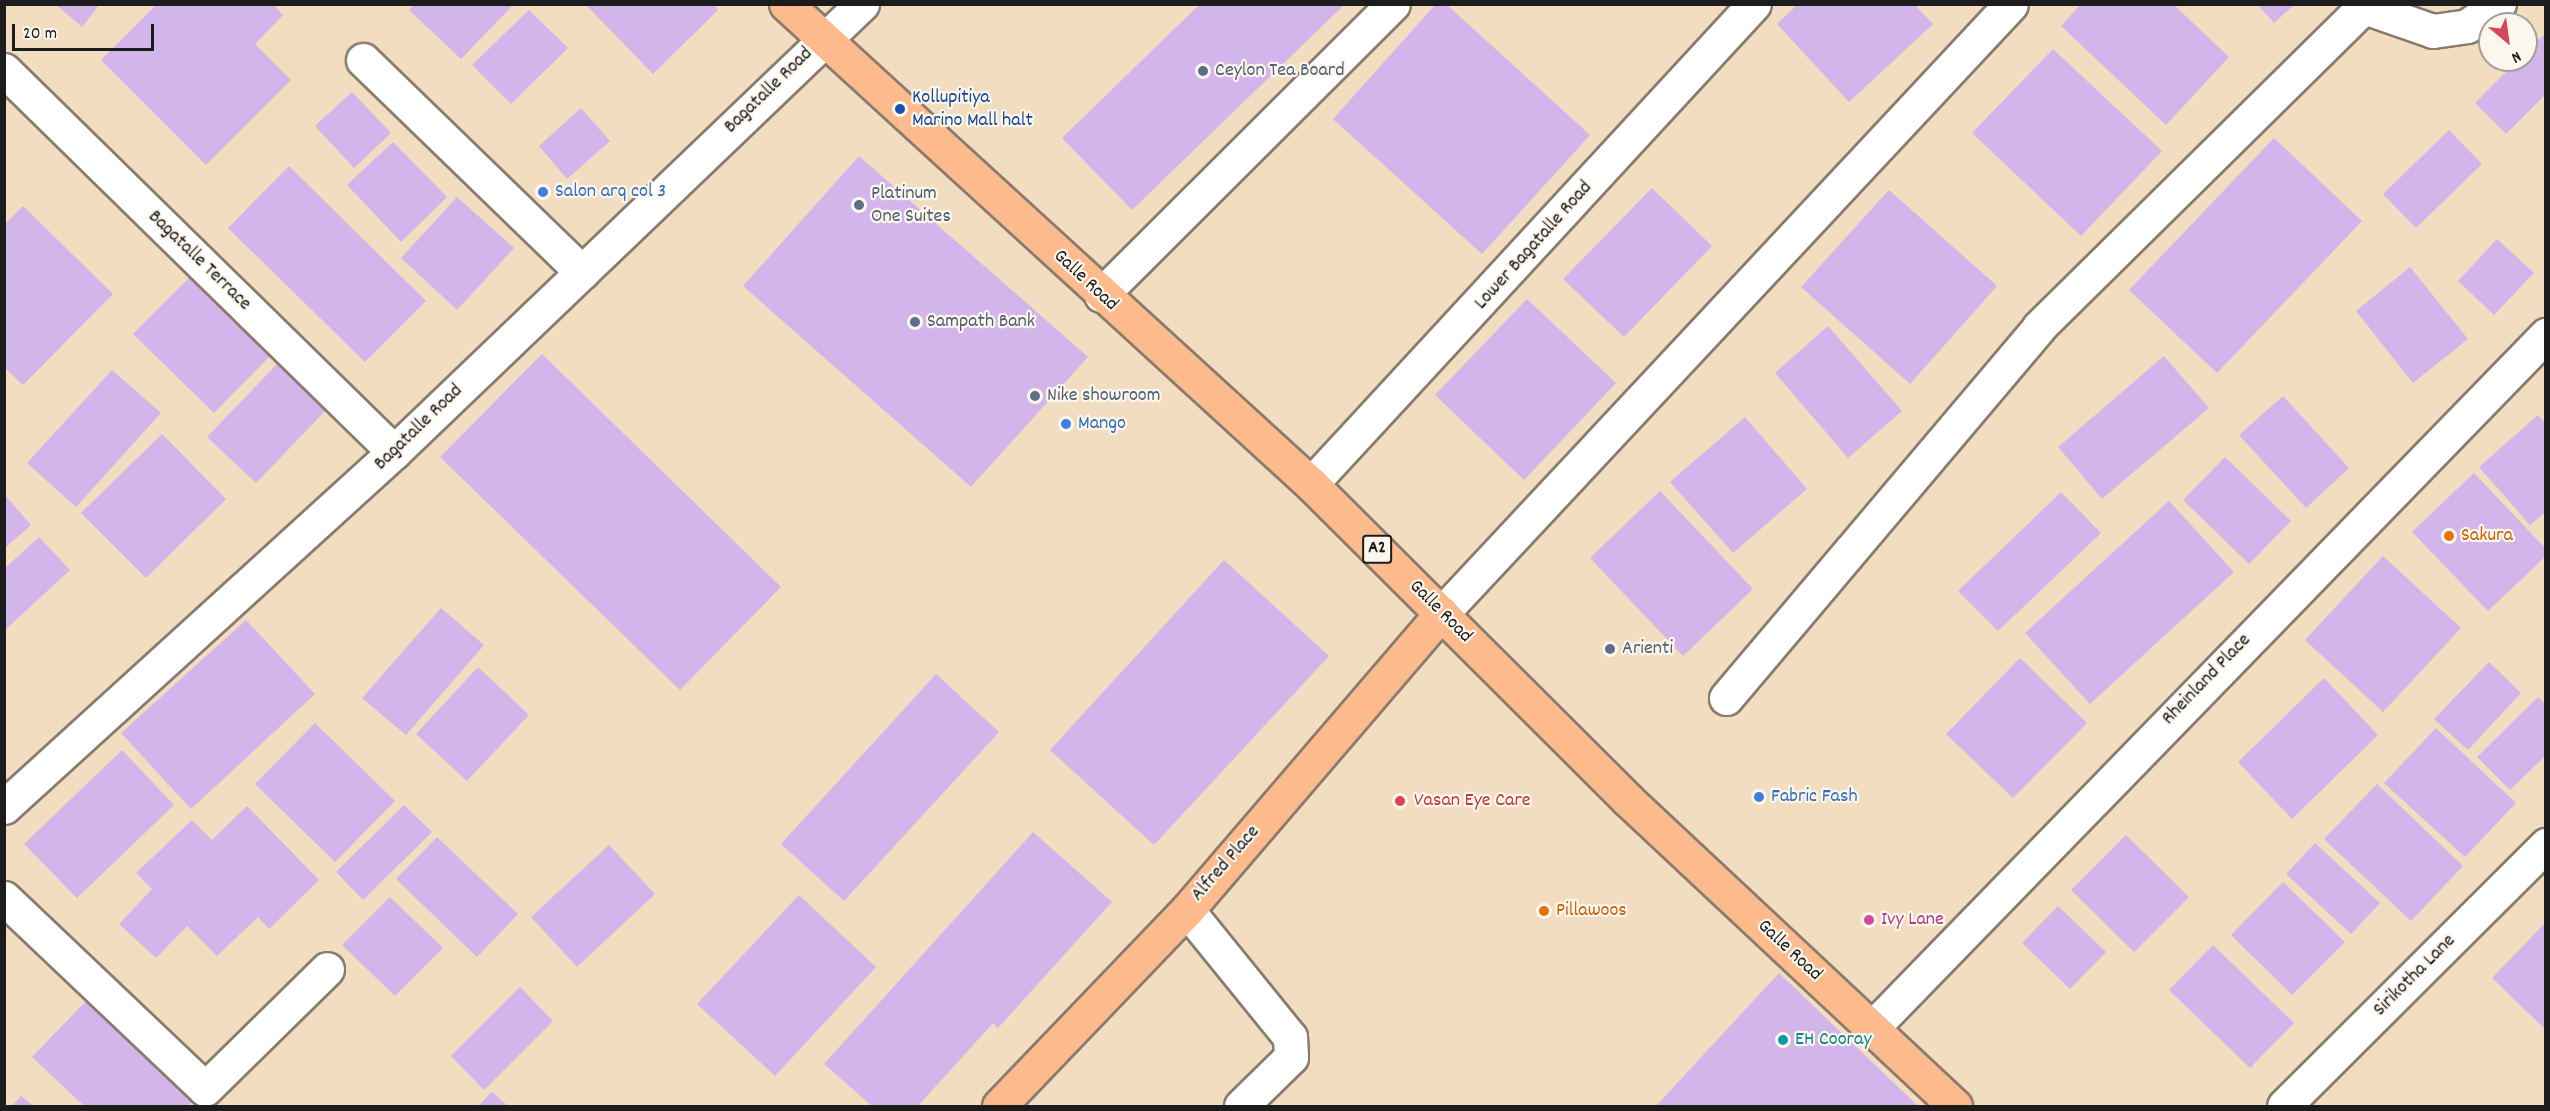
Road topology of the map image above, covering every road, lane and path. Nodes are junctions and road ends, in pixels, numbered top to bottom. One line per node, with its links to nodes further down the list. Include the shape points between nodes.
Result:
1 (786, 4): 9 (main road, Galle Road / A2)
2 (862, 4): 9 (street, Bagatalle Road)
3 (1393, 4): 13 (street)
4 (1754, 4): 16 (street, Lower Bagatalle Road)
5 (2011, 4): 17 (street)
6 (2499, 4): 8 (street, via 2467,26 2433,31)
7 (2365, 6): 8 (street); 18 (street, via 2039,327)
8 (2412, 13)
9 (823, 38): 12 (street, Bagatalle Road); 13 (main road, Galle Road / A2)
10 (363, 60): 12 (street)
11 (4, 70): 15 (street, Bagatalle Terrace)
12 (582, 272): 15 (street, Bagatalle Road)
13 (1101, 296): 16 (main road, Galle Road / A2)
14 (2546, 335): 24 (street, Rheinland Place)
15 (394, 452): 19 (street, Bagatalle Road)
16 (1311, 484): 17 (main road, Galle Road / A2)
17 (1442, 613): 22 (main road, Alfred Place); 24 (main road, Galle Road / A2, via 1628,800)
18 (1726, 698)
19 (4, 807)
20 (2546, 845): 28 (street, Sirikotha Lane)
21 (4, 898): 23 (street, via 205,1089)
22 (1187, 910): 25 (main road, Alfred Place); 26 (street, via 1290,1037 1291,1057)
23 (327, 969)
24 (1872, 1028): 27 (main road, Galle Road / A2)
25 (999, 1107)
26 (1240, 1107)
27 (1955, 1107)
28 (2284, 1107)

